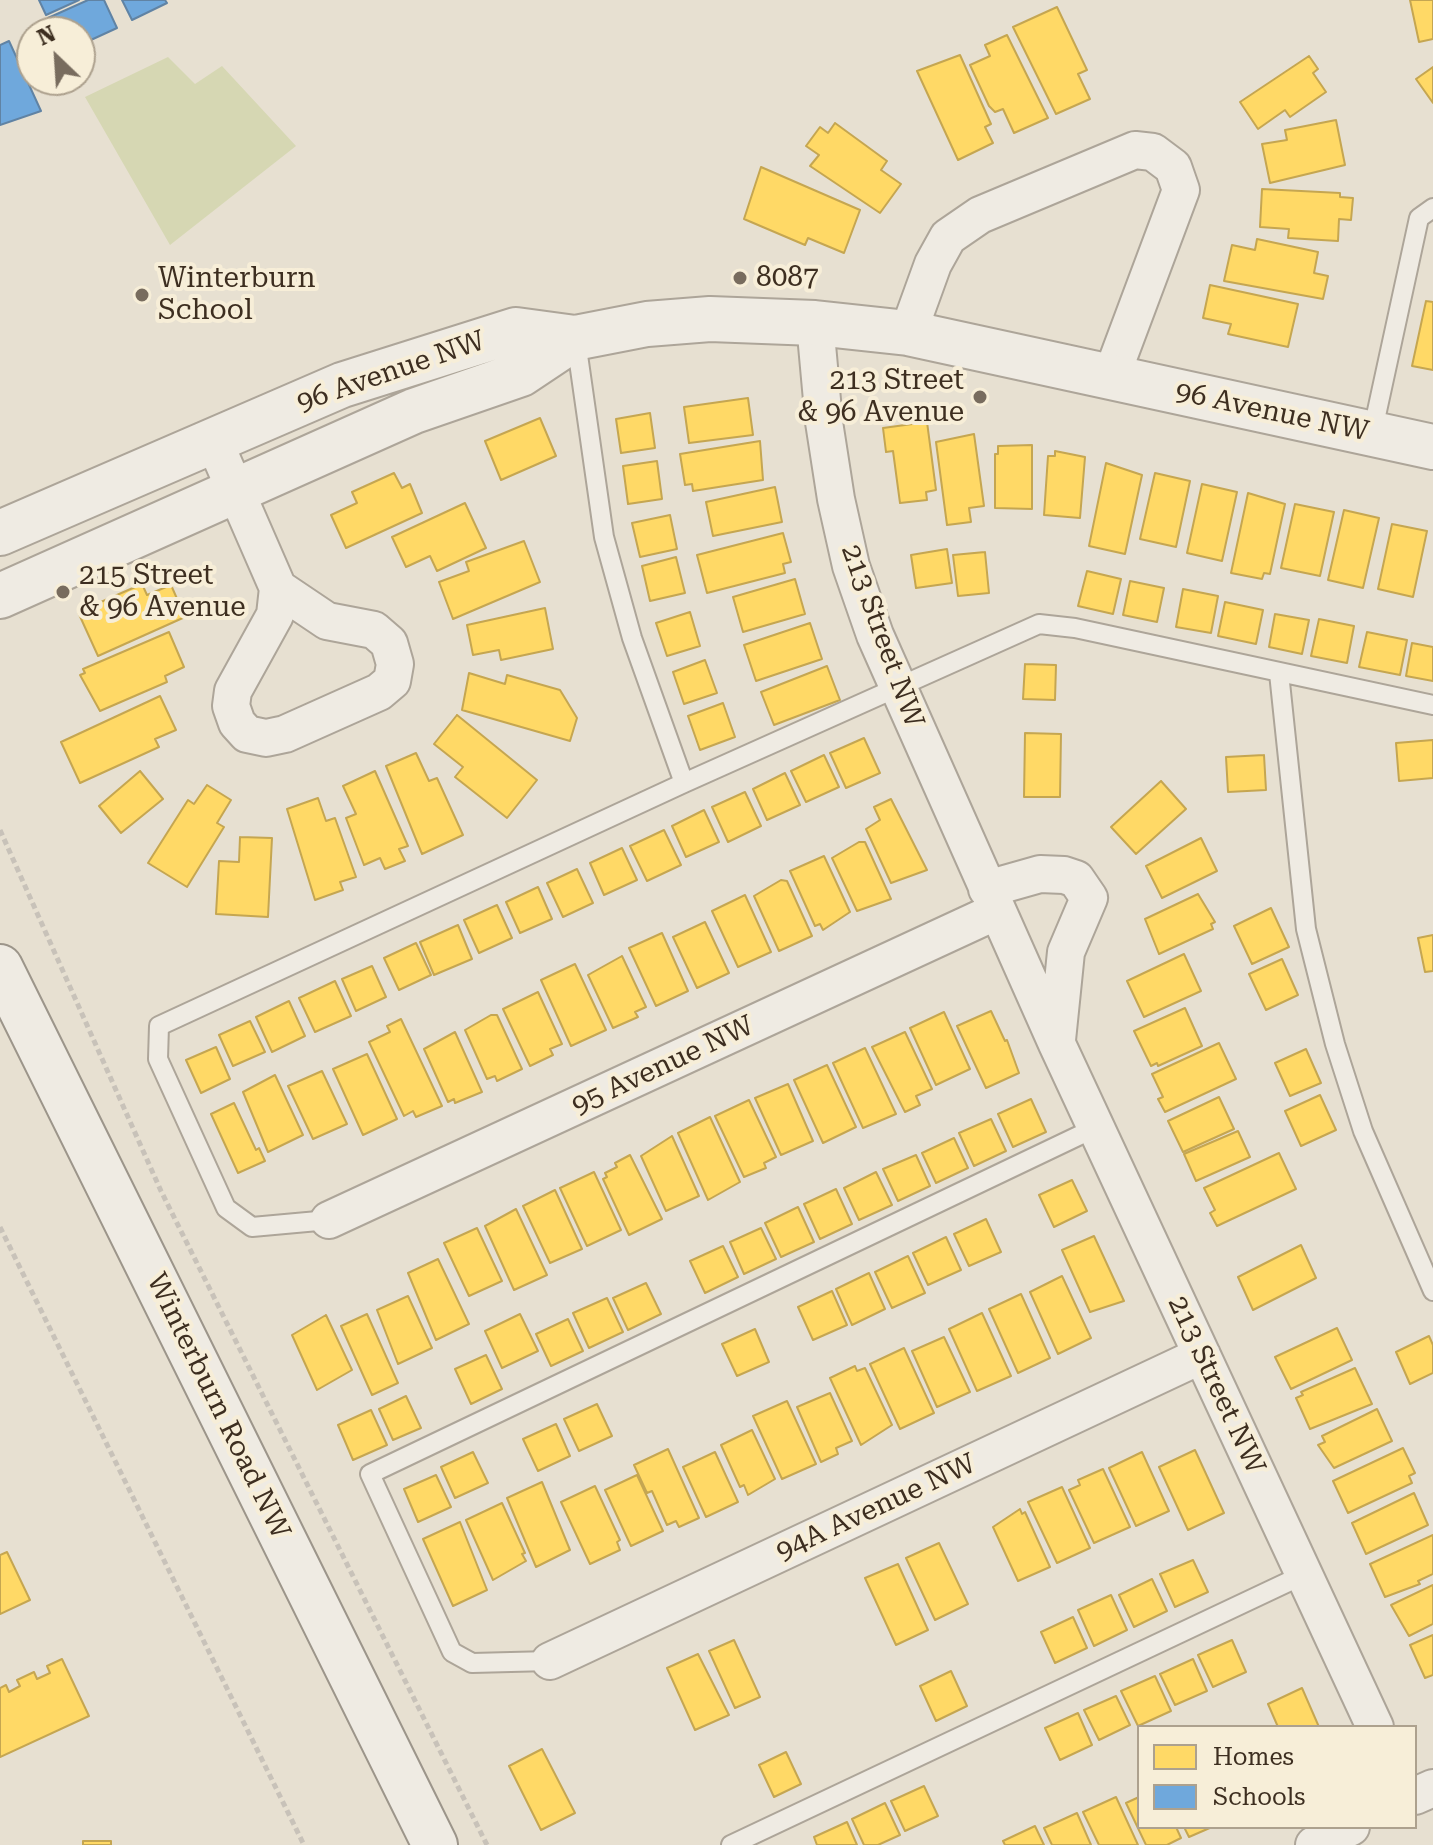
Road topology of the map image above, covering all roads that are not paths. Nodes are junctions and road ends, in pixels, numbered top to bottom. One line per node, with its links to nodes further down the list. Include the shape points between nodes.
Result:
1 (1433, 208): 6 (lane, via 1419,218)
2 (815, 323): 3 (street, 96 Avenue NW); 4 (street, 96 Avenue NW, via 710,319); 14 (street, 213 Street NW, via 836,499 851,566)
3 (908, 333): 5 (street, 96 Avenue NW); 5 (street, via 948,237 980,215 1135,150 1153,152 1173,167 1181,190)
4 (575, 338): 7 (street, 96 Avenue NW, via 516,330 342,385); 9 (street, 96 Avenue NW, via 521,374 414,411); 16 (lane, via 604,537 632,638)
5 (1111, 377): 6 (street, 96 Avenue NW)
6 (1372, 434): 8 (street, 96 Avenue NW)
7 (213, 439): 9 (street); 10 (street, 96 Avenue NW)
8 (1433, 447)
9 (235, 490): 11 (street); 12 (street, 96 Avenue NW)
10 (0, 533)
11 (278, 588): 11 (street, via 275,615 233,691 231,706 247,734 266,738 379,692 392,681 395,664 389,643 374,630 327,621)
12 (0, 596)
13 (1279, 673): 14 (lane, via 1039,624); 15 (lane); 22 (lane, via 1306,929 1363,1131)
14 (896, 687): 16 (lane); 17 (street, 213 Street NW)
15 (1433, 705)
16 (684, 783): 21 (lane, via 159,1026 158,1059 226,1208 252,1227)
17 (992, 900): 19 (street, 213 Street NW); 19 (street, via 1040,874 1076,879 1089,898 1066,952); 21 (street, 95 Avenue NW)
18 (0, 967): 28 (street, Winterburn Road NW)
19 (1057, 1044): 20 (street, 213 Street NW)
20 (1097, 1127): 23 (street, 213 Street NW); 25 (lane, via 370,1474 452,1652 472,1663)
21 (329, 1220)
22 (1433, 1291)
23 (1202, 1355): 24 (street, 213 Street NW); 25 (street, 94A Avenue NW)
24 (1305, 1574): 26 (street, 213 Street NW); 29 (lane)
25 (550, 1661)
26 (1374, 1725)
27 (1347, 1829): 30 (street)
28 (435, 1845)
29 (731, 1845)
30 (1314, 1845)

